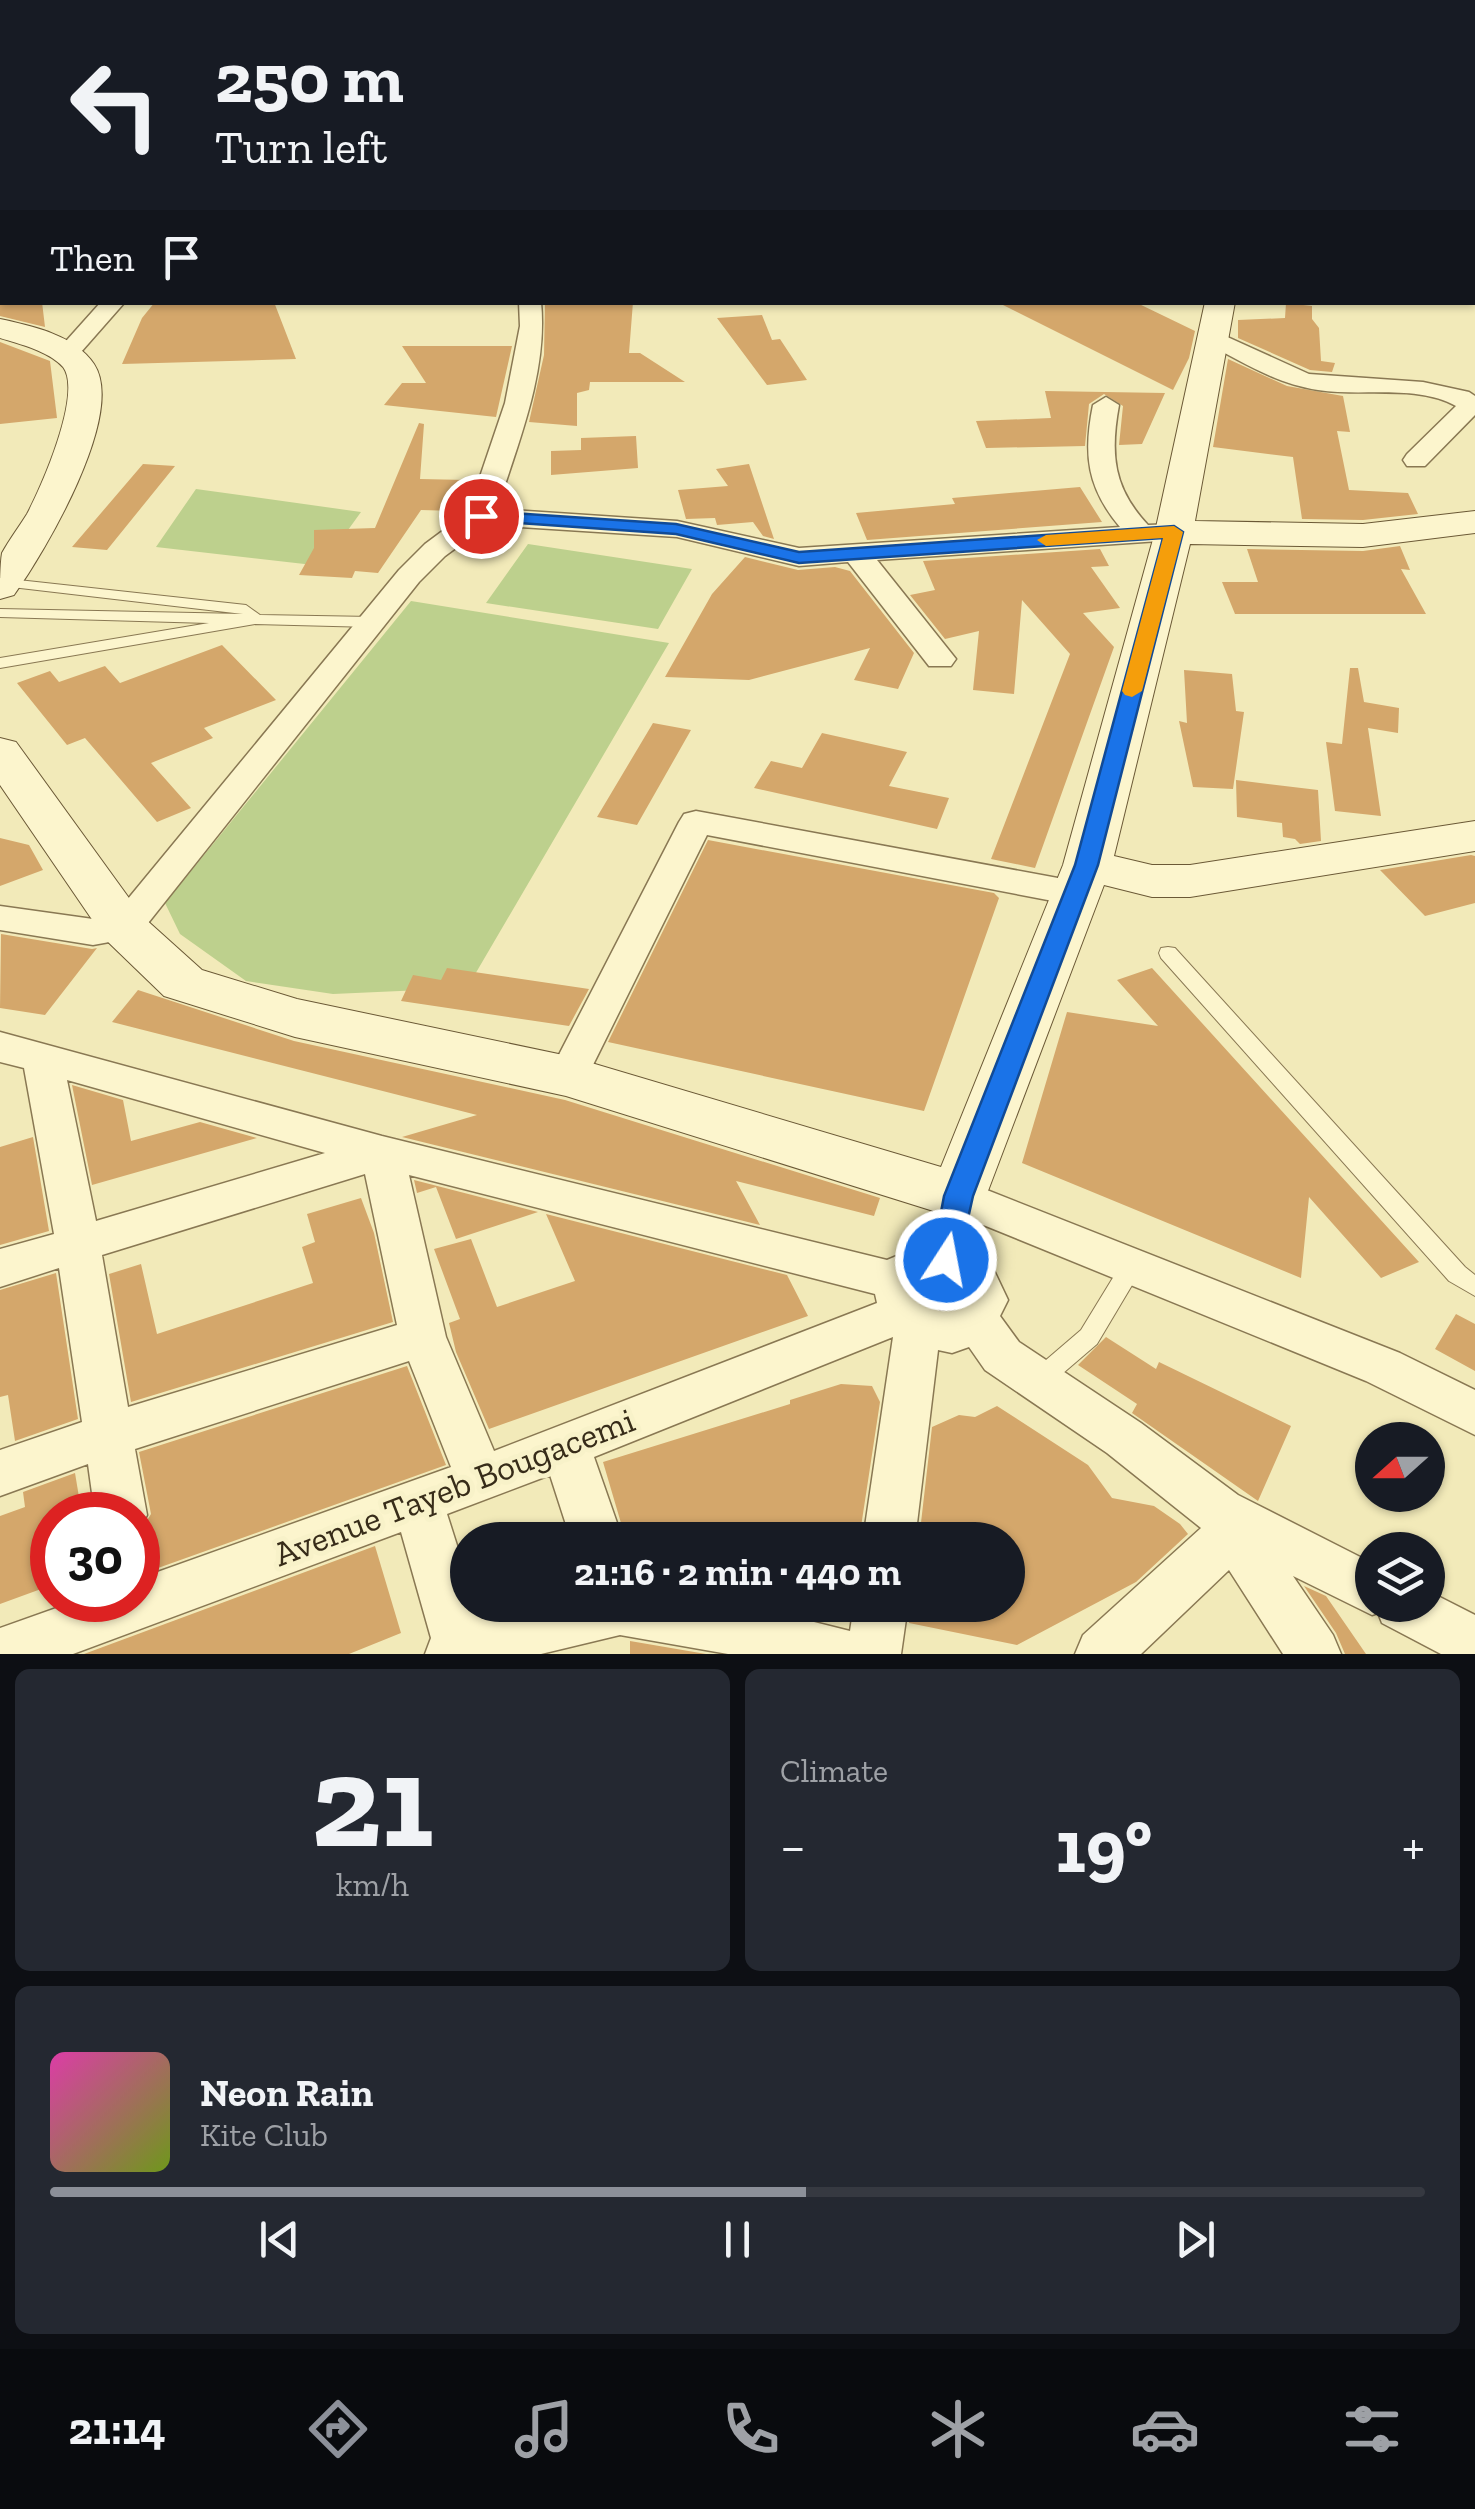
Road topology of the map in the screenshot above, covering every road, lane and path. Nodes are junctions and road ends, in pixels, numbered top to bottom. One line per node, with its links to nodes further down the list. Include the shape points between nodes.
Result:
1 (111, 305): 5 (street)
2 (530, 305): 8 (street, via 518,403)
3 (1216, 320): 7 (street, via 1291,377 1464,397 1472,404 1468,410); 10 (main road)
4 (0, 328): 5 (main road)
5 (66, 355): 12 (main road, via 85,380 76,434 52,502)
6 (1106, 405): 10 (street, via 1097,448 1102,483 1120,513)
7 (1416, 460)
8 (481, 516): 11 (street, via 676,529 799,558); 14 (street, via 435,550)
9 (1475, 522): 10 (main road, via 1396,534)
10 (1157, 533): 11 (street); 19 (main road)
11 (856, 552): 15 (street)
12 (1, 594): 13 (lane); 13 (lane, via 246,609)
13 (256, 619): 14 (lane); 16 (lane)
14 (372, 622): 21 (street)
15 (940, 659)
16 (0, 664)
17 (0, 752): 21 (main road)
18 (1475, 836): 19 (main road, via 1190,881)
19 (1080, 879): 24 (street, via 696,822); 26 (main road)
20 (0, 918): 21 (street, via 93,932)
21 (124, 928): 24 (main road, via 183,983 295,1018)
22 (1168, 953): 31 (lane, via 1457,1274)
23 (21, 1052): 25 (street); 27 (street)
24 (568, 1076): 26 (main road)
25 (382, 1152): 27 (street); 32 (street); 34 (street)
26 (958, 1196): 28 (street); 29 (street)
27 (78, 1245): 30 (street); 37 (street)
28 (946, 1260): 32 (street, via 912,1265); 33 (street, via 978,1278 985,1300)
29 (1133, 1264): 35 (lane, via 1089,1337); 36 (street, via 1383,1366)
30 (0, 1268)
31 (1475, 1286)
32 (906, 1306): 33 (street, via 952,1331); 38 (street, Avenue Tayeb Bougacemi); 44 (street)
33 (976, 1319): 35 (street, via 1002,1356)
34 (422, 1337): 37 (street); 40 (street)
35 (1040, 1380): 45 (street)
36 (1475, 1414)
37 (106, 1436): 39 (street); 41 (street)
38 (565, 1446): 40 (street, Avenue Tayeb Bougacemi); 43 (street)
39 (0, 1473)
40 (482, 1479): 42 (street, Avenue Tayeb Bougacemi)
41 (117, 1492)
42 (418, 1503): 47 (street, Avenue Tayeb Bougacemi); 55 (street)
43 (591, 1522)
44 (890, 1522)
45 (1226, 1522): 46 (street); 59 (street); 60 (street)
46 (1355, 1582)
47 (160, 1594)
48 (86, 1622): 56 (street, Avenue Tayeb Bougacemi)
49 (563, 1622): 55 (street)
50 (680, 1622): 54 (street)
51 (879, 1622): 58 (street)
52 (1434, 1622): 53 (street)
53 (1475, 1643)
54 (773, 1645): 57 (street)
55 (457, 1650)
56 (2, 1654)
57 (842, 1654)
58 (874, 1654)
59 (1102, 1654)
60 (1314, 1654)

